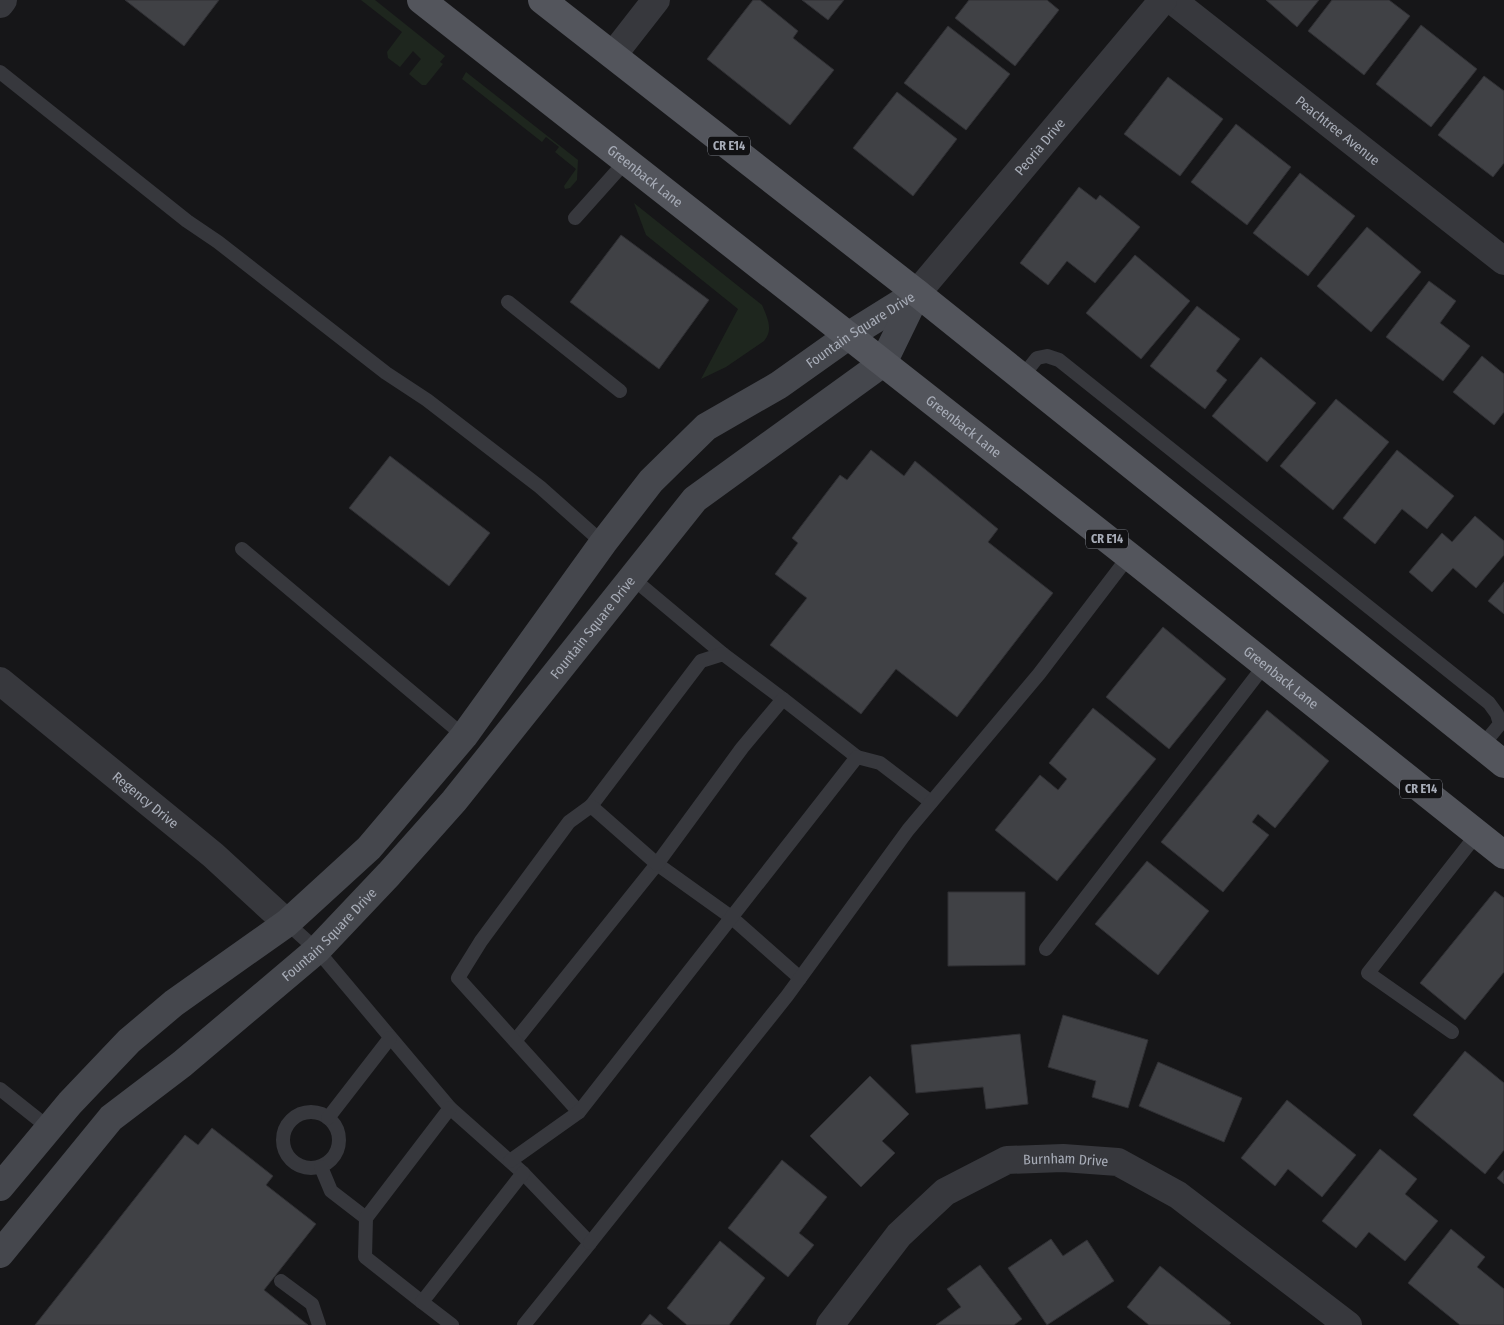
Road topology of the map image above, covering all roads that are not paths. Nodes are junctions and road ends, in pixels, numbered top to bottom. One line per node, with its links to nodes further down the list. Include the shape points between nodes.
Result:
1 (3, 0): 7 (street)
2 (421, 0): 10 (main road, Greenback Lane / CR E14)
3 (542, 0): 8 (main road, CR E14)
4 (656, 0): 8 (street)
5 (1163, 0): 13 (street, Peoria Drive)
6 (1172, 0): 12 (street, Peachtree Avenue)
7 (0, 4)
8 (613, 55): 13 (main road, CR E14)
9 (0, 72): 19 (lane, via 386,374 427,400 540,488)
10 (626, 161): 11 (lane); 15 (main road, Greenback Lane / CR E14)
11 (575, 218)
12 (1504, 261)
13 (917, 293): 15 (street, Fountain Square Drive); 16 (street, Fountain Square Drive); 17 (main road, CR E14)
14 (508, 302): 18 (lane)
15 (848, 336): 16 (main road, Greenback Lane / CR E14); 19 (street, Fountain Square Drive, via 779,385 706,427 651,481)
16 (883, 363): 21 (main road, Greenback Lane / CR E14); 22 (street, Fountain Square Drive, via 695,499)
17 (1022, 377): 28 (main road, CR E14); 28 (lane, via 1037,358 1048,356 1059,360 1489,703 1500,724)
18 (620, 391)
19 (603, 543): 27 (street, Fountain Square Drive)
20 (242, 549): 27 (lane)
21 (1129, 556): 24 (main road, Greenback Lane / CR E14); 31 (lane, via 1039,674)
22 (631, 577): 23 (lane); 39 (street, Fountain Square Drive, via 454,801)
23 (724, 654): 26 (lane); 32 (lane, via 701,661)
24 (1264, 666): 33 (main road, Greenback Lane / CR E14); 38 (lane)
25 (0, 681): 37 (street, Regency Drive, via 213,855)
26 (783, 699): 29 (lane); 35 (lane, via 742,748)
27 (464, 736): 37 (street, Fountain Square Drive, via 369,848)
28 (1482, 746): 30 (main road, CR E14)
29 (857, 757): 31 (lane, via 880,763); 36 (lane)
30 (1504, 764)
31 (932, 802): 40 (lane)
32 (591, 806): 35 (lane); 43 (lane, via 569,822 481,941 458,978)
33 (1491, 833): 34 (main road, Greenback Lane / CR E14); 41 (lane, via 1368,973)
34 (1504, 855)
35 (657, 864): 36 (lane); 43 (lane)
36 (731, 918): 40 (lane); 46 (lane)
37 (287, 922): 39 (lane); 48 (street, Fountain Square Drive, via 174,1003 129,1041)
38 (1046, 949)
39 (317, 950): 42 (lane); 55 (street, Fountain Square Drive, via 182,1064 111,1118)
40 (800, 978): 54 (lane)
41 (1452, 1032)
42 (390, 1038): 45 (lane); 47 (lane)
43 (515, 1040): 46 (lane)
44 (0, 1089): 48 (lane)
45 (450, 1108): 49 (lane); 53 (lane)
46 (579, 1112): 49 (lane)
47 (328, 1118): 50 (lane, via 338,1132 339,1140 335,1156); 50 (lane, via 319,1114 300,1115 292,1120 283,1137 284,1147 294,1162 312,1168)
48 (48, 1128): 52 (street, Fountain Square Drive)
49 (510, 1161): 51 (lane)
50 (321, 1166): 53 (lane, via 331,1190)
51 (523, 1173): 54 (lane); 57 (lane)
52 (0, 1186)
53 (366, 1218): 57 (lane, via 365,1257)
54 (590, 1243): 60 (lane)
55 (0, 1254)
56 (281, 1281): 58 (lane, via 312,1304)
57 (422, 1302): 59 (lane)
58 (319, 1325)
59 (452, 1325)
60 (524, 1325)
61 (830, 1325): 62 (street, Burnham Drive, via 899,1235 945,1192 1007,1160 1063,1158 1118,1162 1178,1195)
62 (1348, 1325)

